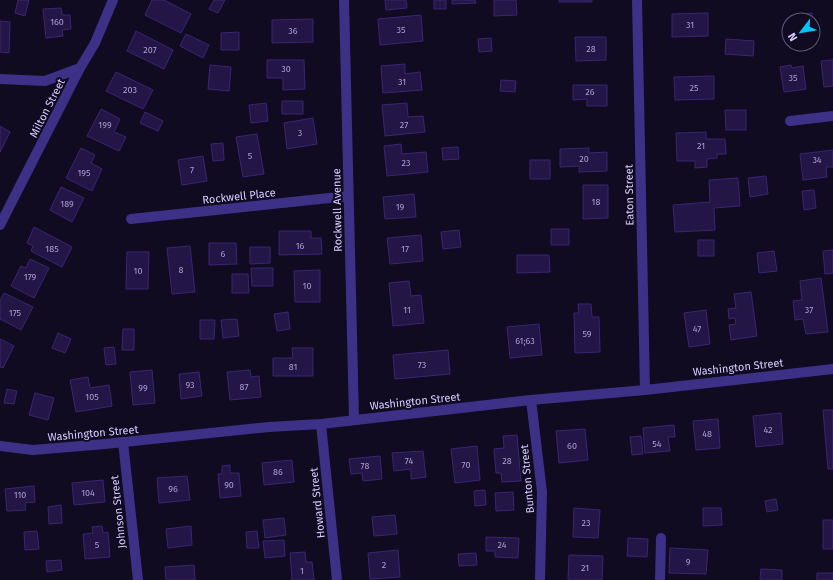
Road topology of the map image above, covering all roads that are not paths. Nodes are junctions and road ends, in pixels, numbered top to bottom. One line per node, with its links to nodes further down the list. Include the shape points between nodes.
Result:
1 (113, 0): 4 (street, Milton Street, via 95,43)
2 (344, 0): 8 (street, Rockwell Avenue)
3 (637, 0): 12 (street, Eaton Street)
4 (80, 68): 5 (street, via 45,81); 10 (street, Milton Street)
5 (0, 79)
6 (833, 116): 7 (street)
7 (790, 121)
8 (348, 196): 9 (street, Rockwell Place); 14 (street, Rockwell Avenue)
9 (132, 219)
10 (0, 225)
11 (833, 369): 12 (street, Washington Street)
12 (646, 390): 13 (street, Washington Street)
13 (531, 400): 14 (street, Washington Street); 21 (street, Bunton Street, via 542,492)
14 (354, 420): 15 (street, Washington Street)
15 (321, 424): 16 (street, Washington Street); 20 (street, Howard Street)
16 (123, 442): 17 (street, Washington Street, via 33,450); 19 (street, Johnson Street)
17 (0, 446)
18 (661, 538): 22 (street)
19 (138, 580)
20 (337, 580)
21 (540, 580)
22 (660, 580)

